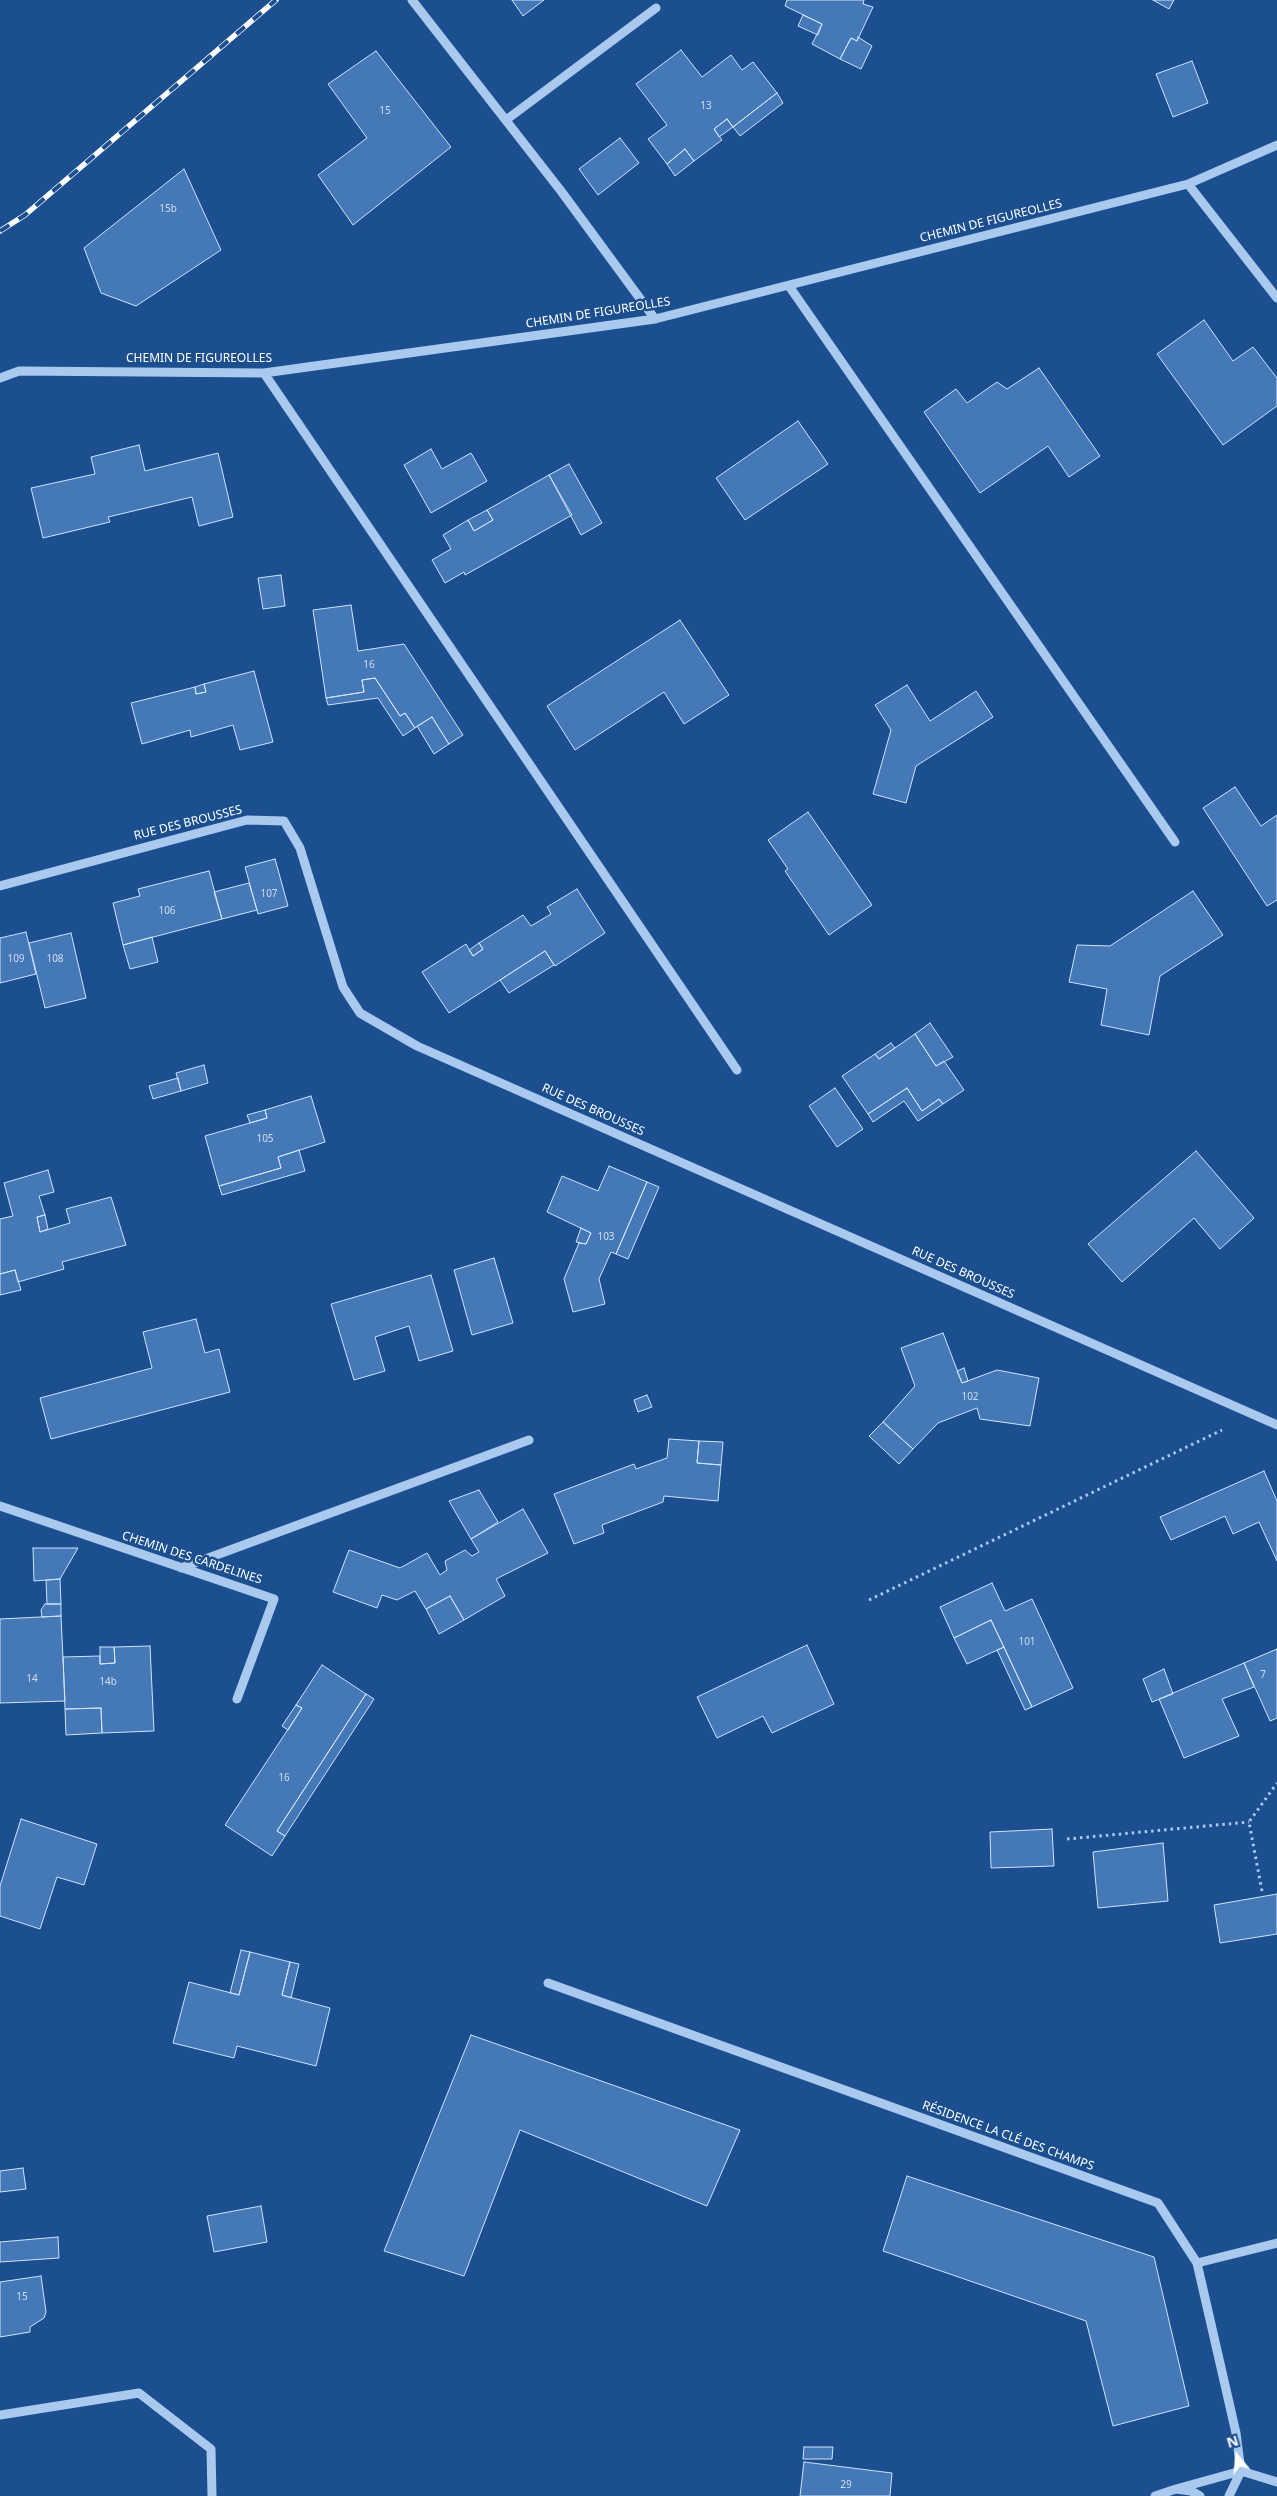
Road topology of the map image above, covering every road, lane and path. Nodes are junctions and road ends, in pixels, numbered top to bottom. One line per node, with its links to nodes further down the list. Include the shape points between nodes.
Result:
1 (412, 0): 3 (street)
2 (656, 8): 3 (street)
3 (506, 120): 8 (street)
4 (1277, 145): 5 (street, CHEMIN DE FIGUREOLLES)
5 (1188, 184): 6 (street, CHEMIN DE FIGUREOLLES); 7 (street)
6 (789, 286): 8 (street, CHEMIN DE FIGUREOLLES); 11 (street)
7 (1277, 298)
8 (655, 319): 9 (street, CHEMIN DE FIGUREOLLES)
9 (264, 373): 10 (street, CHEMIN DE FIGUREOLLES, via 19,371); 13 (street)
10 (0, 378)
11 (1175, 842)
12 (0, 886): 14 (street, RUE DES BROUSSES, via 247,820 284,821 300,848 343,987 360,1013 417,1046)
13 (737, 1070)
14 (1254, 1415): 15 (street, RUE DES BROUSSES); 19 (path)
15 (1277, 1425)
16 (529, 1440): 18 (street)
17 (0, 1506): 18 (street, CHEMIN DES CARDELINES)
18 (181, 1568): 20 (street, CHEMIN DES CARDELINES, via 274,1598)
19 (869, 1600)
20 (237, 1698)
21 (1277, 1783): 22 (path)
22 (1249, 1822): 23 (path); 24 (path)
23 (1067, 1839)
24 (1262, 1890)
25 (548, 1983): 27 (street, RÉSIDENCE LA CLÉ DES CHAMPS, via 1158,2203)
26 (1277, 2243): 27 (street)
27 (1197, 2263): 29 (street, RÉSIDENCE LA CLÉ DES CHAMPS, via 1236,2433)
28 (0, 2414): 32 (street, via 139,2393 211,2450)
29 (1241, 2471): 30 (street); 31 (street); 35 (street)
30 (1277, 2482)
31 (1176, 2489): 33 (street); 34 (street)
32 (212, 2496)
33 (1154, 2496)
34 (1200, 2496)
35 (1229, 2496)

